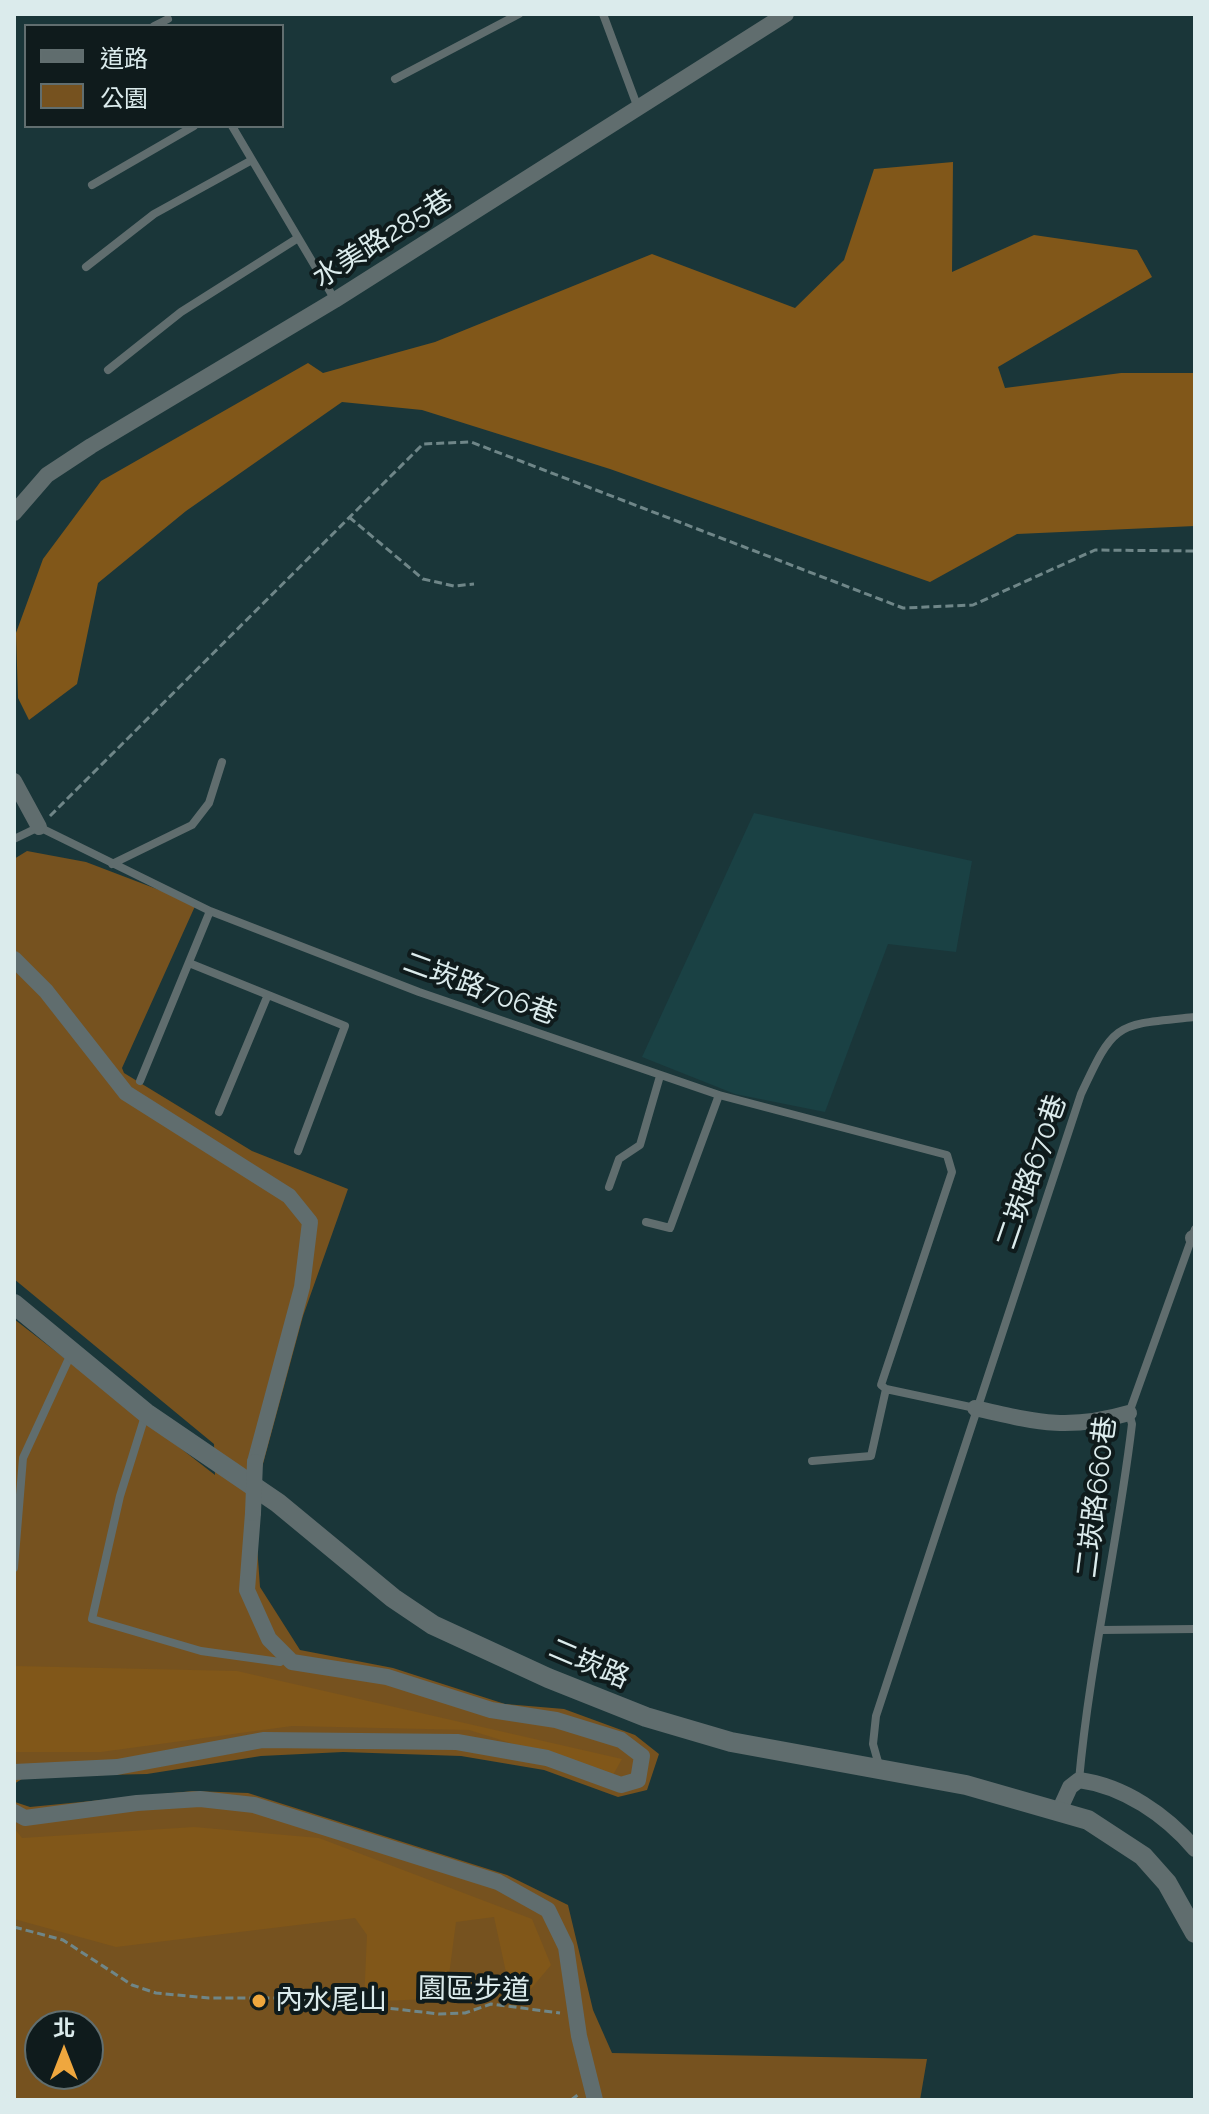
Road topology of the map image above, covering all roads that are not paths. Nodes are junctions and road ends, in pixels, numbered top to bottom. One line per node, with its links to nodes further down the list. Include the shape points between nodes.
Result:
1 (519, 14): 4 (lane)
2 (603, 14): 5 (lane)
3 (786, 14): 5 (street, 水美路285巷)
4 (395, 79)
5 (639, 109): 12 (street, 水美路285巷)
6 (191, 128): 9 (lane)
7 (233, 128): 8 (lane)
8 (252, 160): 10 (lane); 11 (lane, via 154,214)
9 (92, 185)
10 (298, 238): 12 (lane); 13 (lane, via 181,312)
11 (86, 267)
12 (335, 300): 14 (street, 水美路285巷, via 58,467)
13 (108, 370)
14 (14, 513)
15 (222, 762): 19 (lane, via 209,803 192,825)
16 (14, 781): 17 (street)
17 (39, 827): 18 (lane); 19 (lane, 二崁路706巷)
18 (14, 839)
19 (112, 864): 20 (lane, 二崁路706巷)
20 (210, 911): 22 (lane); 25 (lane, 二崁路706巷, via 419,992)
21 (14, 959): 45 (street, bridge, via 46,991 126,1093 289,1196 310,1222 302,1287 255,1462 247,1590 269,1639 292,1662 387,1677 491,1710 556,1720 621,1740 642,1756 638,1780 621,1785 547,1758 457,1742 263,1740 117,1767)
22 (189, 963): 23 (lane); 26 (lane)
23 (267, 997): 28 (lane); 29 (lane, via 345,1026)
24 (1195, 1017): 36 (lane, 二崁路670巷, via 1124,1027 1104,1044 1081,1094)
25 (660, 1076): 27 (lane, 二崁路706巷); 30 (lane, via 640,1145 619,1159)
26 (140, 1081)
27 (719, 1095): 31 (lane, via 670,1228); 35 (lane, 二崁路706巷, via 947,1155 952,1172 881,1385)
28 (219, 1112)
29 (298, 1151)
30 (609, 1187)
31 (646, 1222)
32 (1194, 1235): 38 (lane, 二崁路660巷)
33 (14, 1304): 34 (street, 二崁路)
34 (73, 1349): 37 (street, 二崁路); 40 (lane, via 23,1458)
35 (886, 1389): 36 (lane); 39 (lane, via 871,1456)
36 (975, 1408): 38 (street, via 1049,1425 1092,1424); 44 (lane, 二崁路670巷, via 876,1716 873,1744)
37 (146, 1413): 43 (lane, via 120,1496 92,1619 201,1651); 44 (street, 二崁路, via 278,1503 433,1625 646,1717 731,1742)
38 (1129, 1413): 42 (lane, 二崁路660巷, via 1123,1508)
39 (812, 1461)
40 (14, 1568)
41 (1195, 1629): 42 (lane)
42 (1101, 1630): 46 (lane, 二崁路660巷)
43 (280, 1662)
44 (880, 1769): 47 (street, 二崁路, via 966,1785)
45 (14, 1772)
46 (1079, 1780): 47 (street); 49 (street, via 1102,1783 1151,1810)
47 (1059, 1811): 50 (street, 二崁路, via 1099,1826 1143,1856 1167,1883)
48 (14, 1812): 51 (street, via 25,1818 200,1799 254,1805 498,1882 548,1910 566,1947)
49 (1195, 1849)
50 (1195, 1933)
51 (595, 2100)

